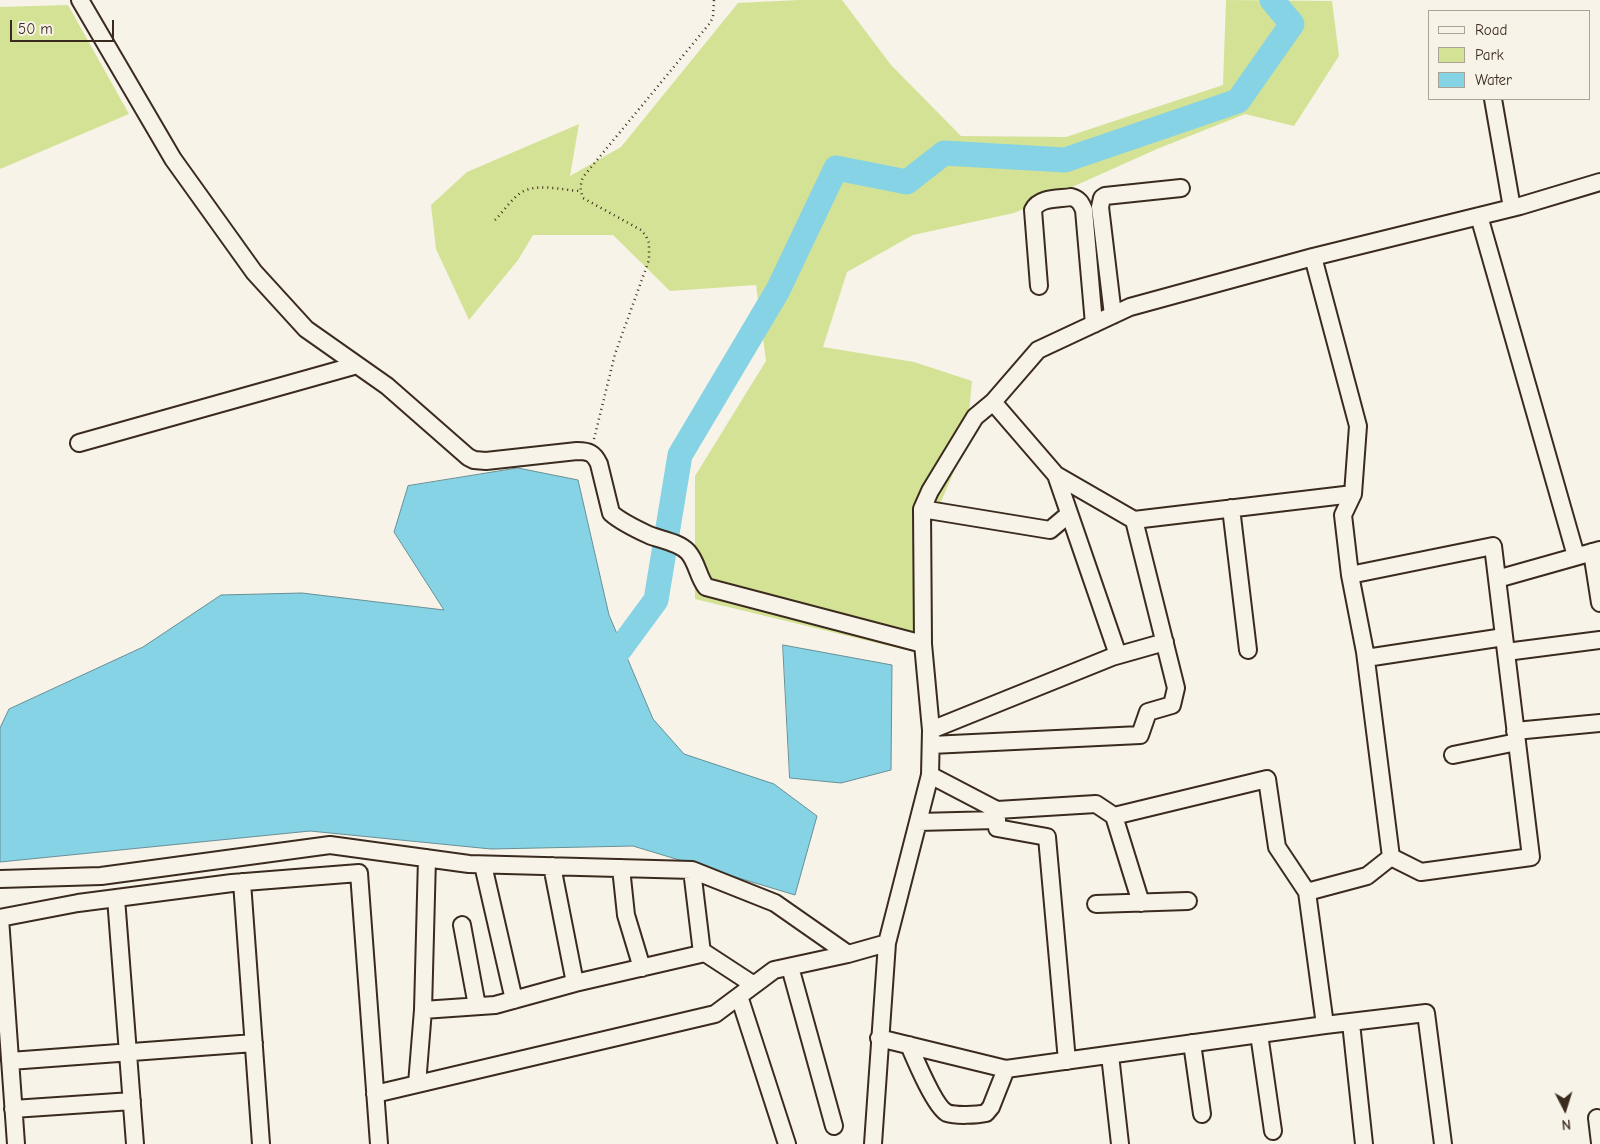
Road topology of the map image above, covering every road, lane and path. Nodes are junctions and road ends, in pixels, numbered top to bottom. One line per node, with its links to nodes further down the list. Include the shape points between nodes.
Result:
1 (80, 0): 14 (street, via 173,159 248,265 306,329)
2 (714, 0): 6 (path, via 710,23 583,177)
3 (1493, 100): 7 (street)
4 (1600, 182): 7 (street)
5 (1181, 188): 12 (street, via 1102,198)
6 (580, 191): 9 (path, via 528,190 519,194); 17 (path, via 589,202 641,230 650,251 647,269 616,354)
7 (1512, 208): 8 (street)
8 (1479, 216): 10 (street); 25 (street)
9 (495, 220)
10 (1312, 257): 12 (street, via 1130,307); 19 (street, via 1358,426)
11 (1039, 286): 13 (street, via 1032,217 1035,205 1039,201 1076,198 1084,210)
12 (1113, 315): 13 (street)
13 (1094, 324): 15 (street, via 1038,350)
14 (357, 365): 16 (street); 17 (street, via 387,386 474,460)
15 (993, 402): 18 (street); 21 (street, via 975,418 930,490)
16 (79, 443)
17 (591, 452): 31 (street, via 599,464 611,513 688,552 706,587)
18 (1056, 475): 22 (street); 23 (street)
19 (1353, 494): 20 (street); 26 (street, via 1343,515)
20 (1231, 508): 23 (street); 33 (street)
21 (922, 509): 22 (street, via 1050,530); 31 (street)
22 (1069, 514): 34 (street)
23 (1134, 520): 30 (street)
24 (1596, 551): 25 (street); 28 (street)
25 (1576, 556): 27 (street)
26 (1350, 575): 27 (street, via 1493,546); 35 (street)
27 (1497, 579): 32 (street)
28 (1600, 603)
29 (1600, 640): 32 (street)
30 (1165, 642): 34 (street); 38 (street, via 1176,688 1172,705 1148,712 1140,735)
31 (923, 644): 38 (street)
32 (1505, 645): 35 (street); 37 (street)
33 (1248, 650)
34 (1118, 655): 38 (street)
35 (1366, 658): 44 (street)
36 (1600, 723): 37 (street)
37 (1516, 736): 39 (street); 44 (street, via 1531,857 1421,872)
38 (931, 738): 40 (street)
39 (1454, 755)
40 (930, 775): 41 (street); 43 (street)
41 (997, 815): 42 (street, via 1096,804); 43 (street); 78 (street, via 997,828 1048,838)
42 (1114, 816): 52 (street, via 1267,780 1277,847); 55 (street)
43 (918, 822): 58 (street)
44 (1391, 857): 52 (street, via 1366,876)
45 (427, 858): 46 (street); 50 (street, via 330,845 101,876); 68 (street)
46 (483, 865): 47 (street); 66 (street)
47 (552, 866): 48 (street); 63 (street)
48 (622, 868): 49 (street); 62 (street, via 626,914)
49 (692, 870): 59 (street); 60 (street, via 775,903)
50 (0, 879)
51 (242, 882): 53 (street); 73 (street); 82 (street, via 359,873)
52 (1307, 892): 70 (street)
53 (116, 898): 76 (street); 79 (street, via 0,918)
54 (1188, 901): 55 (street)
55 (1141, 903): 56 (street)
56 (1096, 904)
57 (462, 924): 67 (street)
58 (887, 943): 60 (street); 72 (street)
59 (702, 953): 62 (street); 64 (street)
60 (848, 954): 61 (street)
61 (790, 967): 64 (street, via 774,970); 87 (street)
62 (642, 968): 63 (street)
63 (575, 983): 66 (street)
64 (754, 985): 65 (street)
65 (739, 996): 81 (street, via 715,1014); 94 (street)
66 (514, 1000): 67 (street)
67 (477, 1006): 68 (street)
68 (423, 1010): 81 (street)
69 (1351, 1023): 70 (street); 97 (street); 98 (street, via 1426,1013)
70 (1326, 1025): 71 (street)
71 (1259, 1034): 74 (street); 88 (street)
72 (879, 1038): 75 (street); 95 (street)
73 (254, 1043): 76 (street); 92 (street)
74 (1192, 1044): 77 (street); 85 (street)
75 (909, 1045): 80 (street); 80 (street, via 940,1107 947,1113 986,1113)
76 (128, 1053): 79 (street); 83 (street)
77 (1110, 1055): 78 (street); 96 (street)
78 (1067, 1060): 80 (street)
79 (10, 1061): 84 (street)
80 (1006, 1069)
81 (417, 1084): 82 (street)
82 (375, 1094): 93 (street)
83 (132, 1101): 84 (street); 91 (street)
84 (13, 1109): 90 (street)
85 (1202, 1114)
86 (1597, 1118): 89 (street)
87 (834, 1126)
88 (1273, 1131)
89 (1600, 1143)
90 (16, 1144)
91 (135, 1144)
92 (261, 1144)
93 (379, 1144)
94 (787, 1144)
95 (873, 1144)
96 (1120, 1144)
97 (1364, 1144)
98 (1443, 1144)

